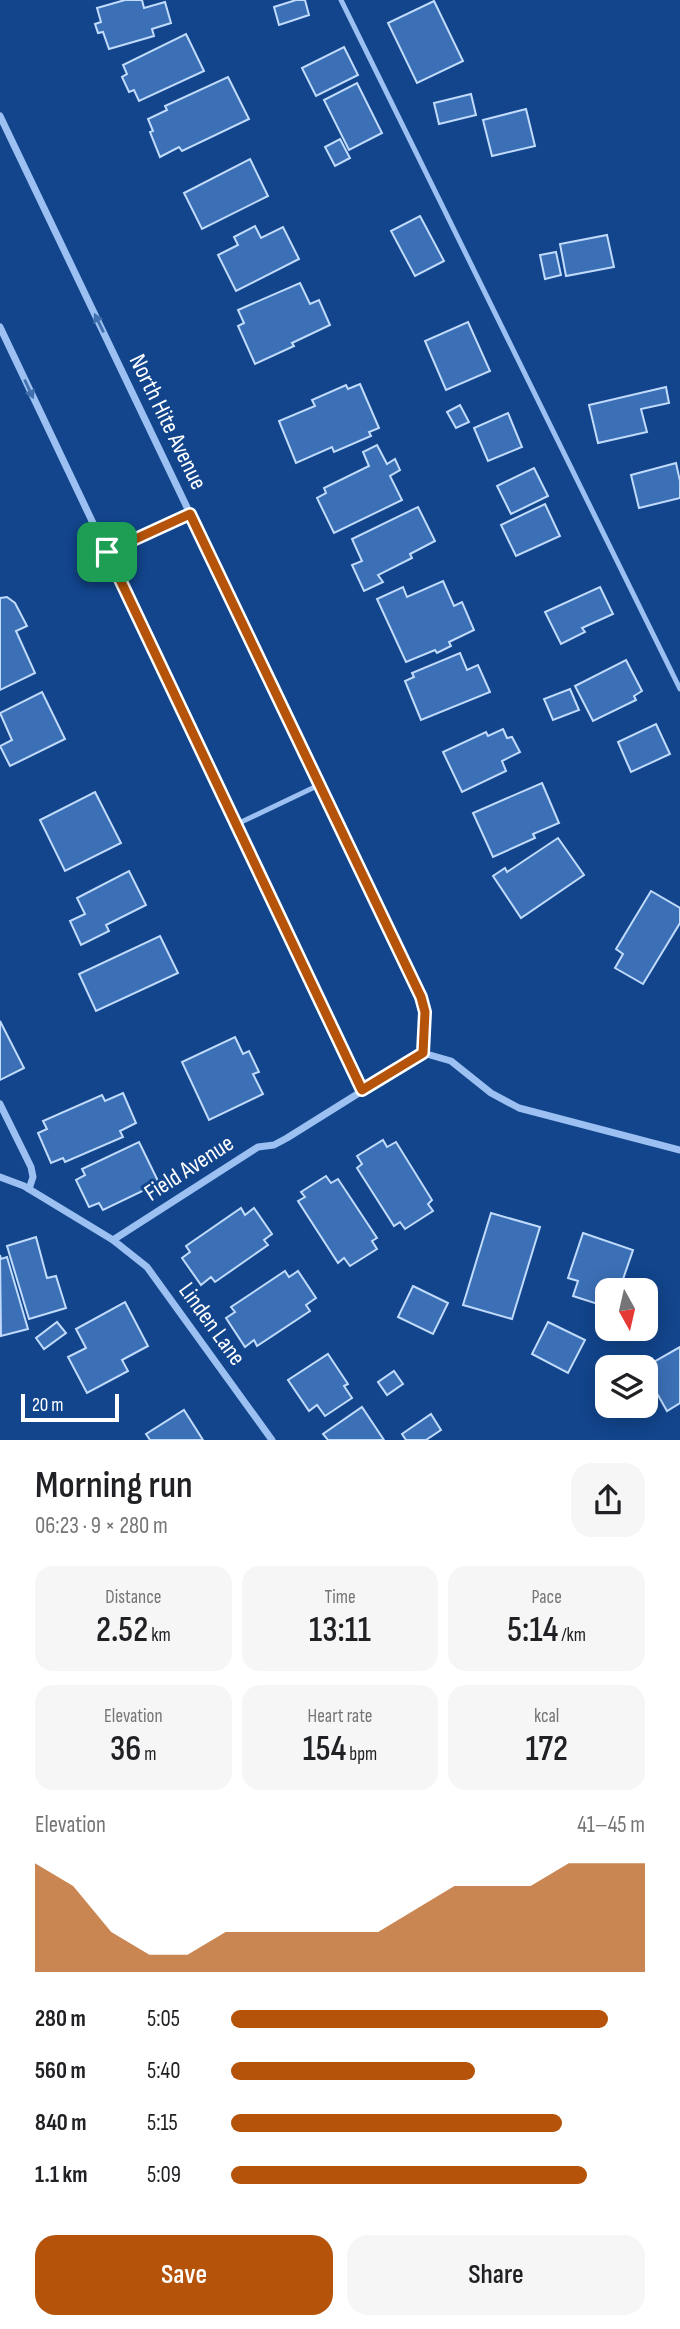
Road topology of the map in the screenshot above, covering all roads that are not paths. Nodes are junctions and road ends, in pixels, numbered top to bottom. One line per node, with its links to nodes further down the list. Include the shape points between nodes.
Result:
1 (341, 0): 6 (lane)
2 (0, 116): 4 (street, North Hite Avenue, one-way to 2)
3 (0, 327): 5 (street, one-way to 5)
4 (190, 514): 5 (lane); 7 (street, North Hite Avenue)
5 (107, 552): 8 (street)
6 (680, 689)
7 (319, 785): 8 (lane); 9 (street, North Hite Avenue, via 421,997)
8 (237, 824): 10 (street)
9 (423, 1053): 10 (street, Field Avenue); 12 (street, via 451,1061 491,1093 519,1108)
10 (362, 1090): 15 (street, Field Avenue, via 287,1138 258,1147)
11 (0, 1104): 14 (street, via 31,1167)
12 (680, 1150)
13 (0, 1177): 14 (street)
14 (29, 1189): 15 (street)
15 (113, 1240): 16 (street, Linden Lane, via 147,1267)
16 (272, 1440)

